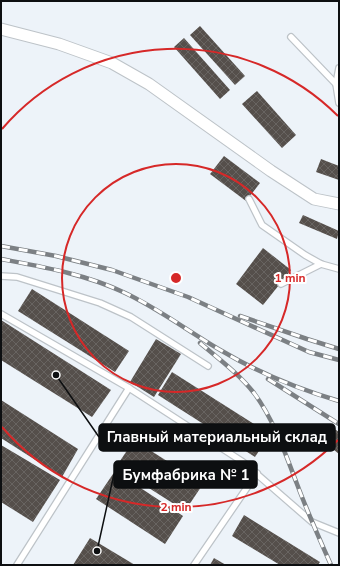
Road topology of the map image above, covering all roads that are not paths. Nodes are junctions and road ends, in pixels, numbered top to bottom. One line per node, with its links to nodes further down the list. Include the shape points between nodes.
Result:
1 (1, 29): 7 (street, via 59,44 112,63 149,84 314,199)
2 (291, 38): 4 (lane)
3 (339, 68): 4 (lane)
4 (336, 84): 5 (lane)
5 (339, 103)
6 (249, 199): 8 (lane, via 262,225)
7 (339, 204)
8 (321, 264): 9 (lane); 11 (lane)
9 (339, 269)
10 (1, 276): 13 (lane, via 17,277 100,303 131,317)
11 (281, 284)
12 (1, 314): 14 (lane)
13 (208, 366)
14 (129, 388): 15 (lane); 17 (lane)
15 (257, 473): 16 (lane, via 312,522); 18 (lane)
16 (339, 533)
17 (17, 565)
18 (194, 565)

